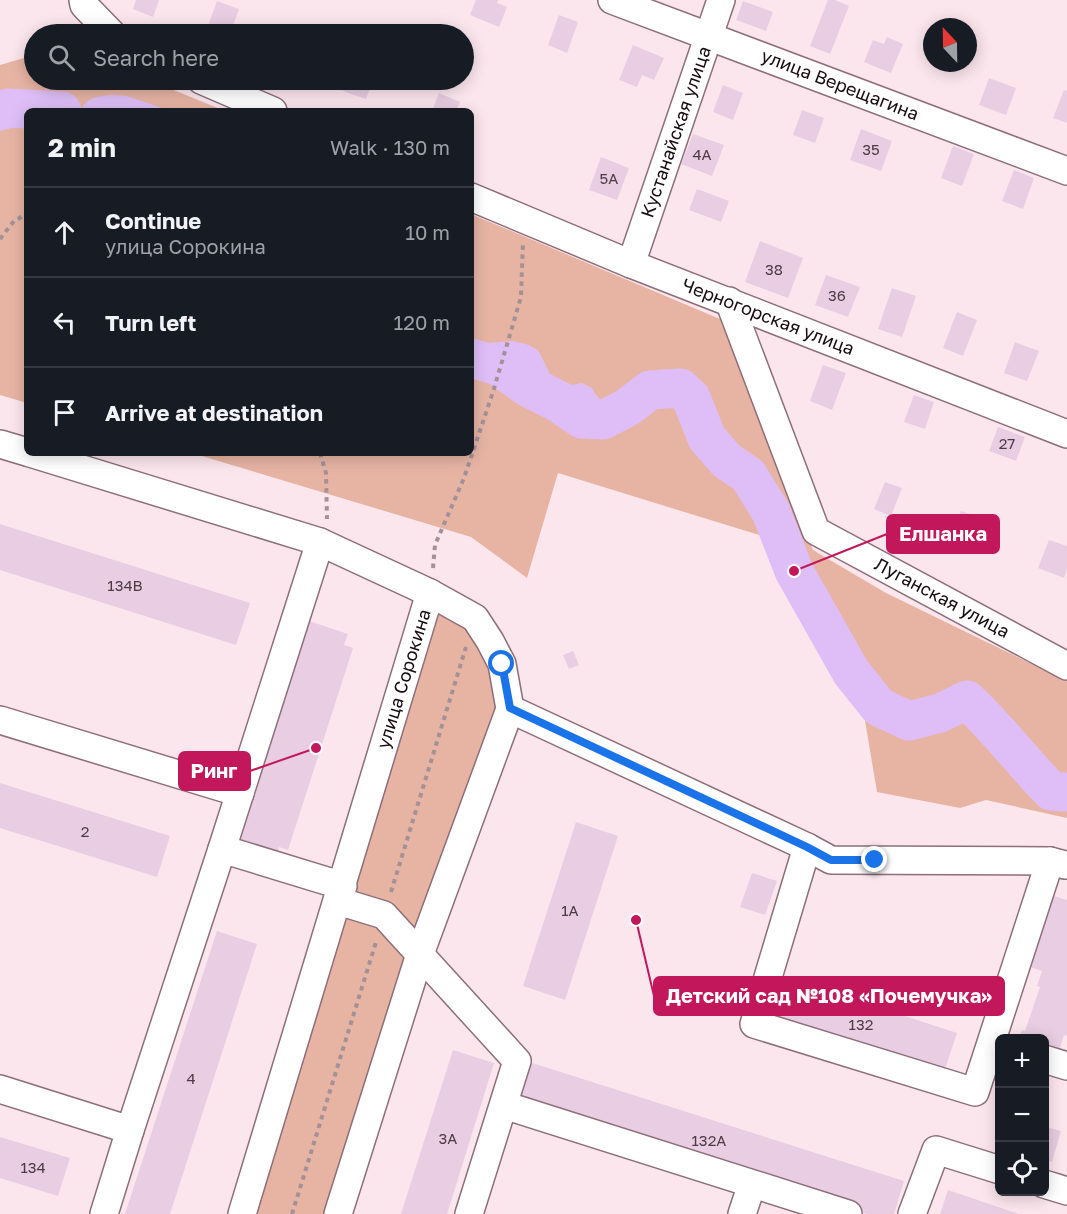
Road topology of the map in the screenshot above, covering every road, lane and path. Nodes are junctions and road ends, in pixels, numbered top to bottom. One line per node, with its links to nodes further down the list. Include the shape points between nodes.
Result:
1 (612, 0): 5 (street, улица Верещагина)
2 (721, 0): 5 (street, Кустанайская улица)
3 (83, 3): 4 (street)
4 (103, 24)
5 (708, 35): 8 (street, улица Верещагина); 13 (street, Кустанайская улица)
6 (224, 90): 7 (street)
7 (266, 108)
8 (1067, 171)
9 (474, 198): 11 (street, Черногорская улица)
10 (24, 216): 12 (path, via 14,221)
11 (524, 219): 13 (street, Черногорская улица); 17 (path, via 521,297)
12 (0, 239)
13 (631, 264): 14 (street, Черногорская улица)
14 (729, 302): 15 (street, Черногорская улица); 24 (street, Луганская улица, via 816,531)
15 (1067, 434)
16 (0, 444): 18 (street)
17 (474, 448)
18 (24, 451)
19 (39, 456): 22 (street)
20 (321, 456): 22 (path, via 326,473 327,523)
21 (471, 456): 23 (path, via 435,545)
22 (320, 542): 23 (street); 27 (street)
23 (430, 592): 25 (street, улица Сорокина, via 475,618 502,664); 31 (street, улица Сорокина)
24 (1067, 666)
25 (510, 708): 28 (street); 32 (street)
26 (0, 720): 27 (street)
27 (240, 793): 29 (street)
28 (807, 847): 30 (street, via 831,860); 34 (street, via 754,1024 975,1092)
29 (222, 849): 31 (street); 39 (street)
30 (1058, 863): 33 (street)
31 (340, 893): 32 (street, via 384,915); 45 (street, улица Сорокина)
32 (420, 954): 38 (street, via 517,1061); 46 (street)
33 (998, 1034)
34 (995, 1044)
35 (1049, 1061): 36 (street)
36 (1067, 1066)
37 (0, 1089): 39 (street)
38 (504, 1105): 41 (street); 47 (street)
39 (130, 1130): 44 (street)
40 (995, 1169): 50 (street, via 936,1150)
41 (752, 1184): 48 (street); 49 (street)
42 (1049, 1186): 43 (street)
43 (1067, 1191)
44 (104, 1214)
45 (242, 1214)
46 (338, 1214)
47 (469, 1214)
48 (742, 1214)
49 (848, 1214)
50 (912, 1214)

